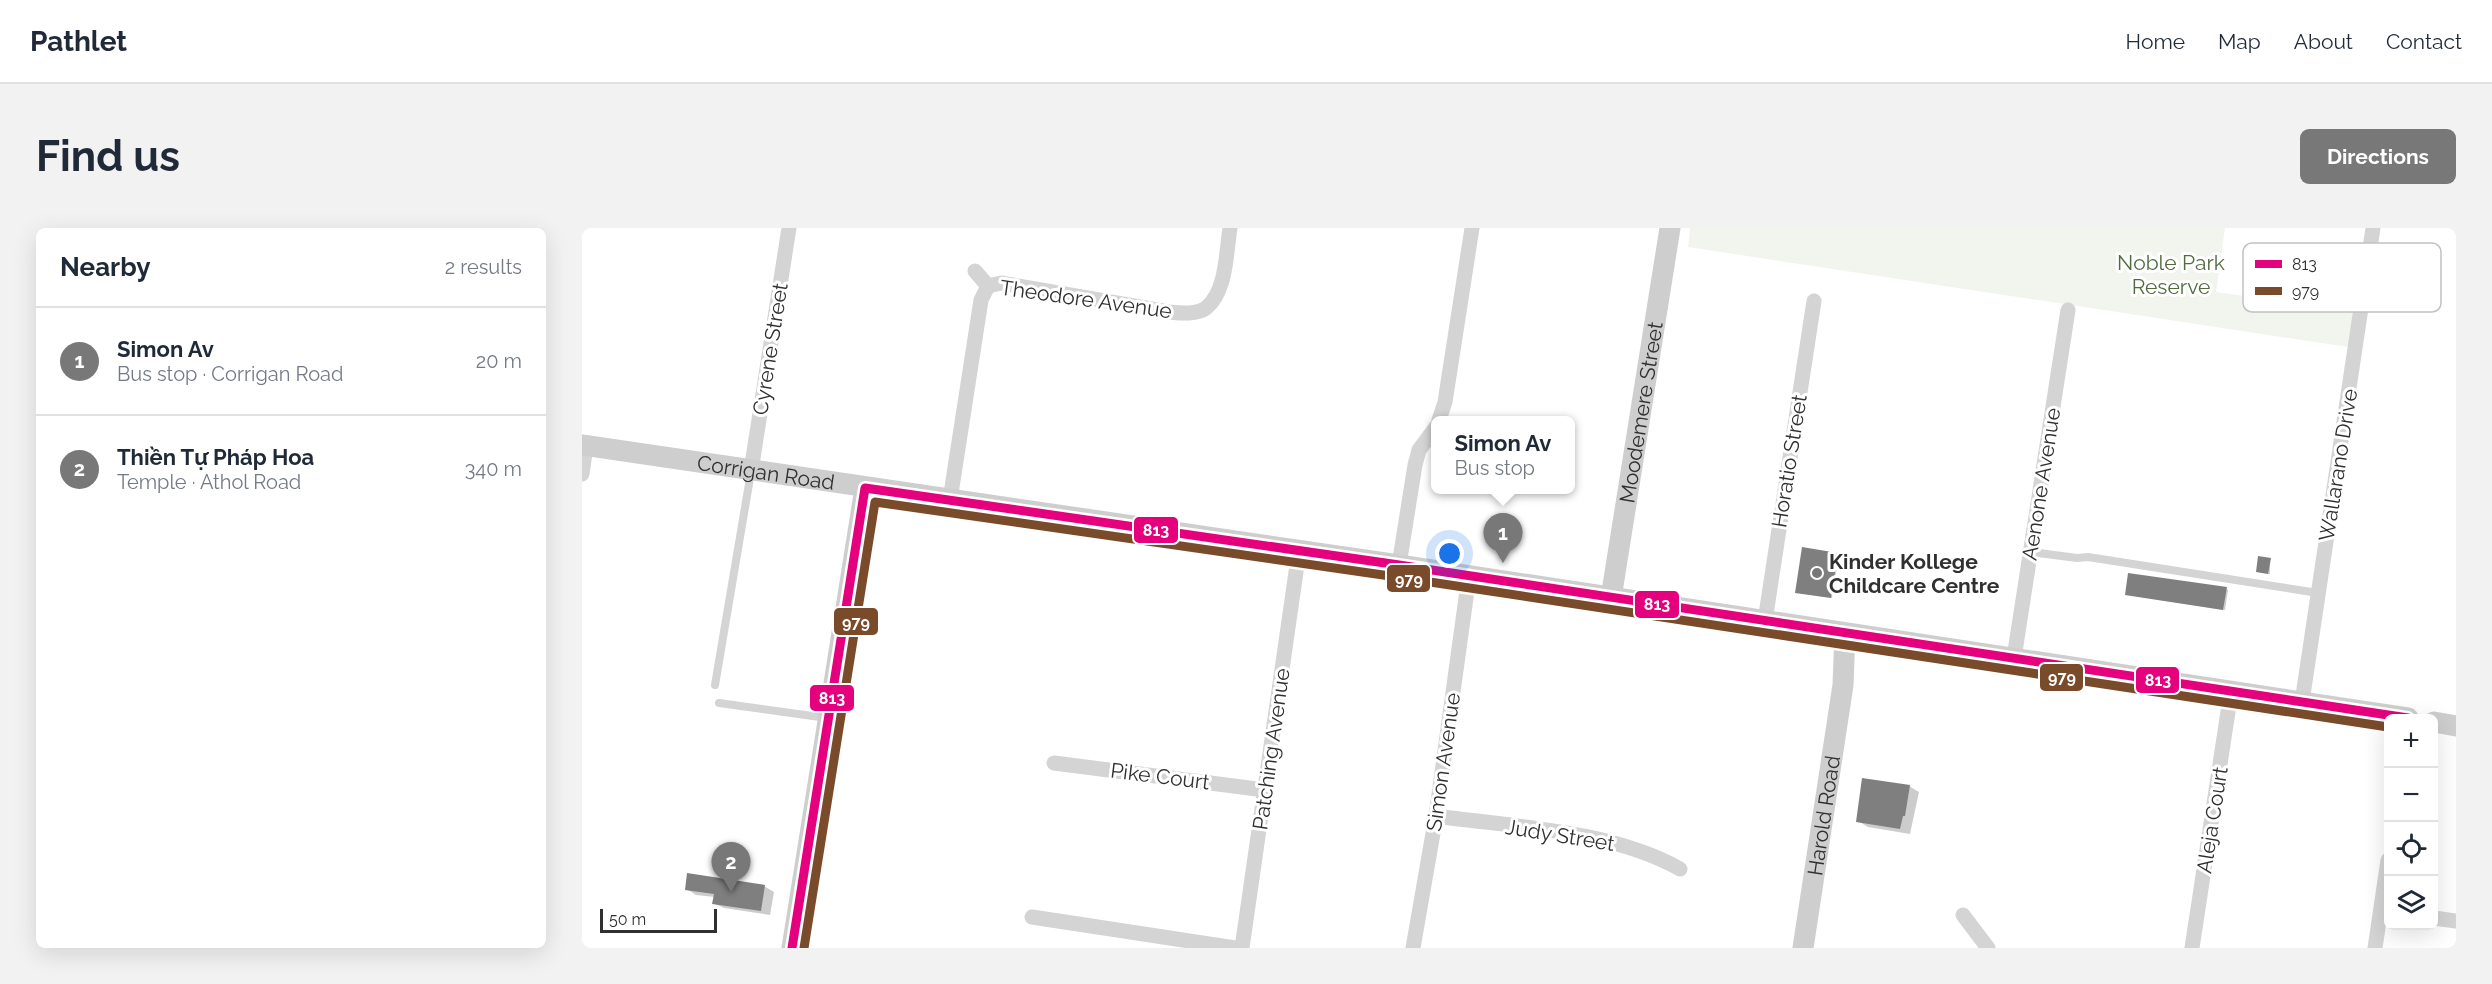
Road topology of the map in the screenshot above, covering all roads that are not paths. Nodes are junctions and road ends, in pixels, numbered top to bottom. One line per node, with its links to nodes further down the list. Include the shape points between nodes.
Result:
1 (789, 228): 15 (street, Cyrene Street)
2 (1230, 228): 8 (street, Theodore Avenue, via 1216,296 1205,309 1190,313 1000,283)
3 (1472, 228): 12 (street, via 1446,402)
4 (1670, 228): 24 (main road, Moodemere Street)
5 (2373, 228): 6 (street, Wallarano Drive)
6 (2371, 243)
7 (975, 271): 8 (street, Theodore Avenue)
8 (988, 286): 18 (street, Theodore Avenue, via 981,300)
9 (1814, 301): 25 (street, Horatio Street)
10 (2068, 310): 20 (street, Aenone Avenue)
11 (2361, 312): 23 (street, Wallarano Drive)
12 (1441, 416)
13 (1431, 434): 21 (street, via 1417,457)
14 (584, 445): 15 (main road, Corrigan Road); 16 (street)
15 (751, 471): 17 (main road, Corrigan Road); 28 (lane)
16 (582, 474)
17 (865, 488): 18 (main road, Corrigan Road); 33 (main road)
18 (950, 500): 19 (main road, Corrigan Road)
19 (1299, 551): 21 (main road, Corrigan Road); 37 (street, Patching Avenue)
20 (2031, 552): 23 (lane, via 2088,557); 27 (street, Aenone Avenue)
21 (1399, 565): 22 (main road, Corrigan Road)
22 (1469, 576): 24 (main road, Corrigan Road); 38 (street, Simon Avenue)
23 (2319, 593): 30 (street, Wallarano Drive)
24 (1611, 598): 25 (main road, Corrigan Road)
25 (1765, 621): 26 (main road, Corrigan Road)
26 (1851, 634): 27 (main road, Corrigan Road); 49 (main road, Harold Road)
27 (2014, 658): 29 (main road, Corrigan Road)
28 (715, 685)
29 (2231, 692): 30 (main road, Corrigan Road); 51 (street, Aleja Court)
30 (2302, 702): 32 (main road, Corrigan Road)
31 (719, 703): 33 (lane)
32 (2384, 714)
33 (828, 718): 45 (main road)
34 (2438, 723): 35 (main road)
35 (2456, 726)
36 (1054, 763): 37 (street, Pike Court)
37 (1265, 790): 47 (street, Patching Avenue)
38 (1436, 816): 39 (street, Judy Street, via 1596,838 1657,856); 48 (street, Simon Avenue)
39 (1680, 869)
40 (2384, 914): 52 (street)
41 (1963, 915): 50 (street)
42 (1032, 918): 46 (street)
43 (2438, 919): 44 (street)
44 (2456, 921)
45 (792, 948)
46 (1235, 948)
47 (1242, 948)
48 (1413, 948)
49 (1803, 948)
50 (1988, 948)
51 (2192, 948)
52 (2375, 948)

